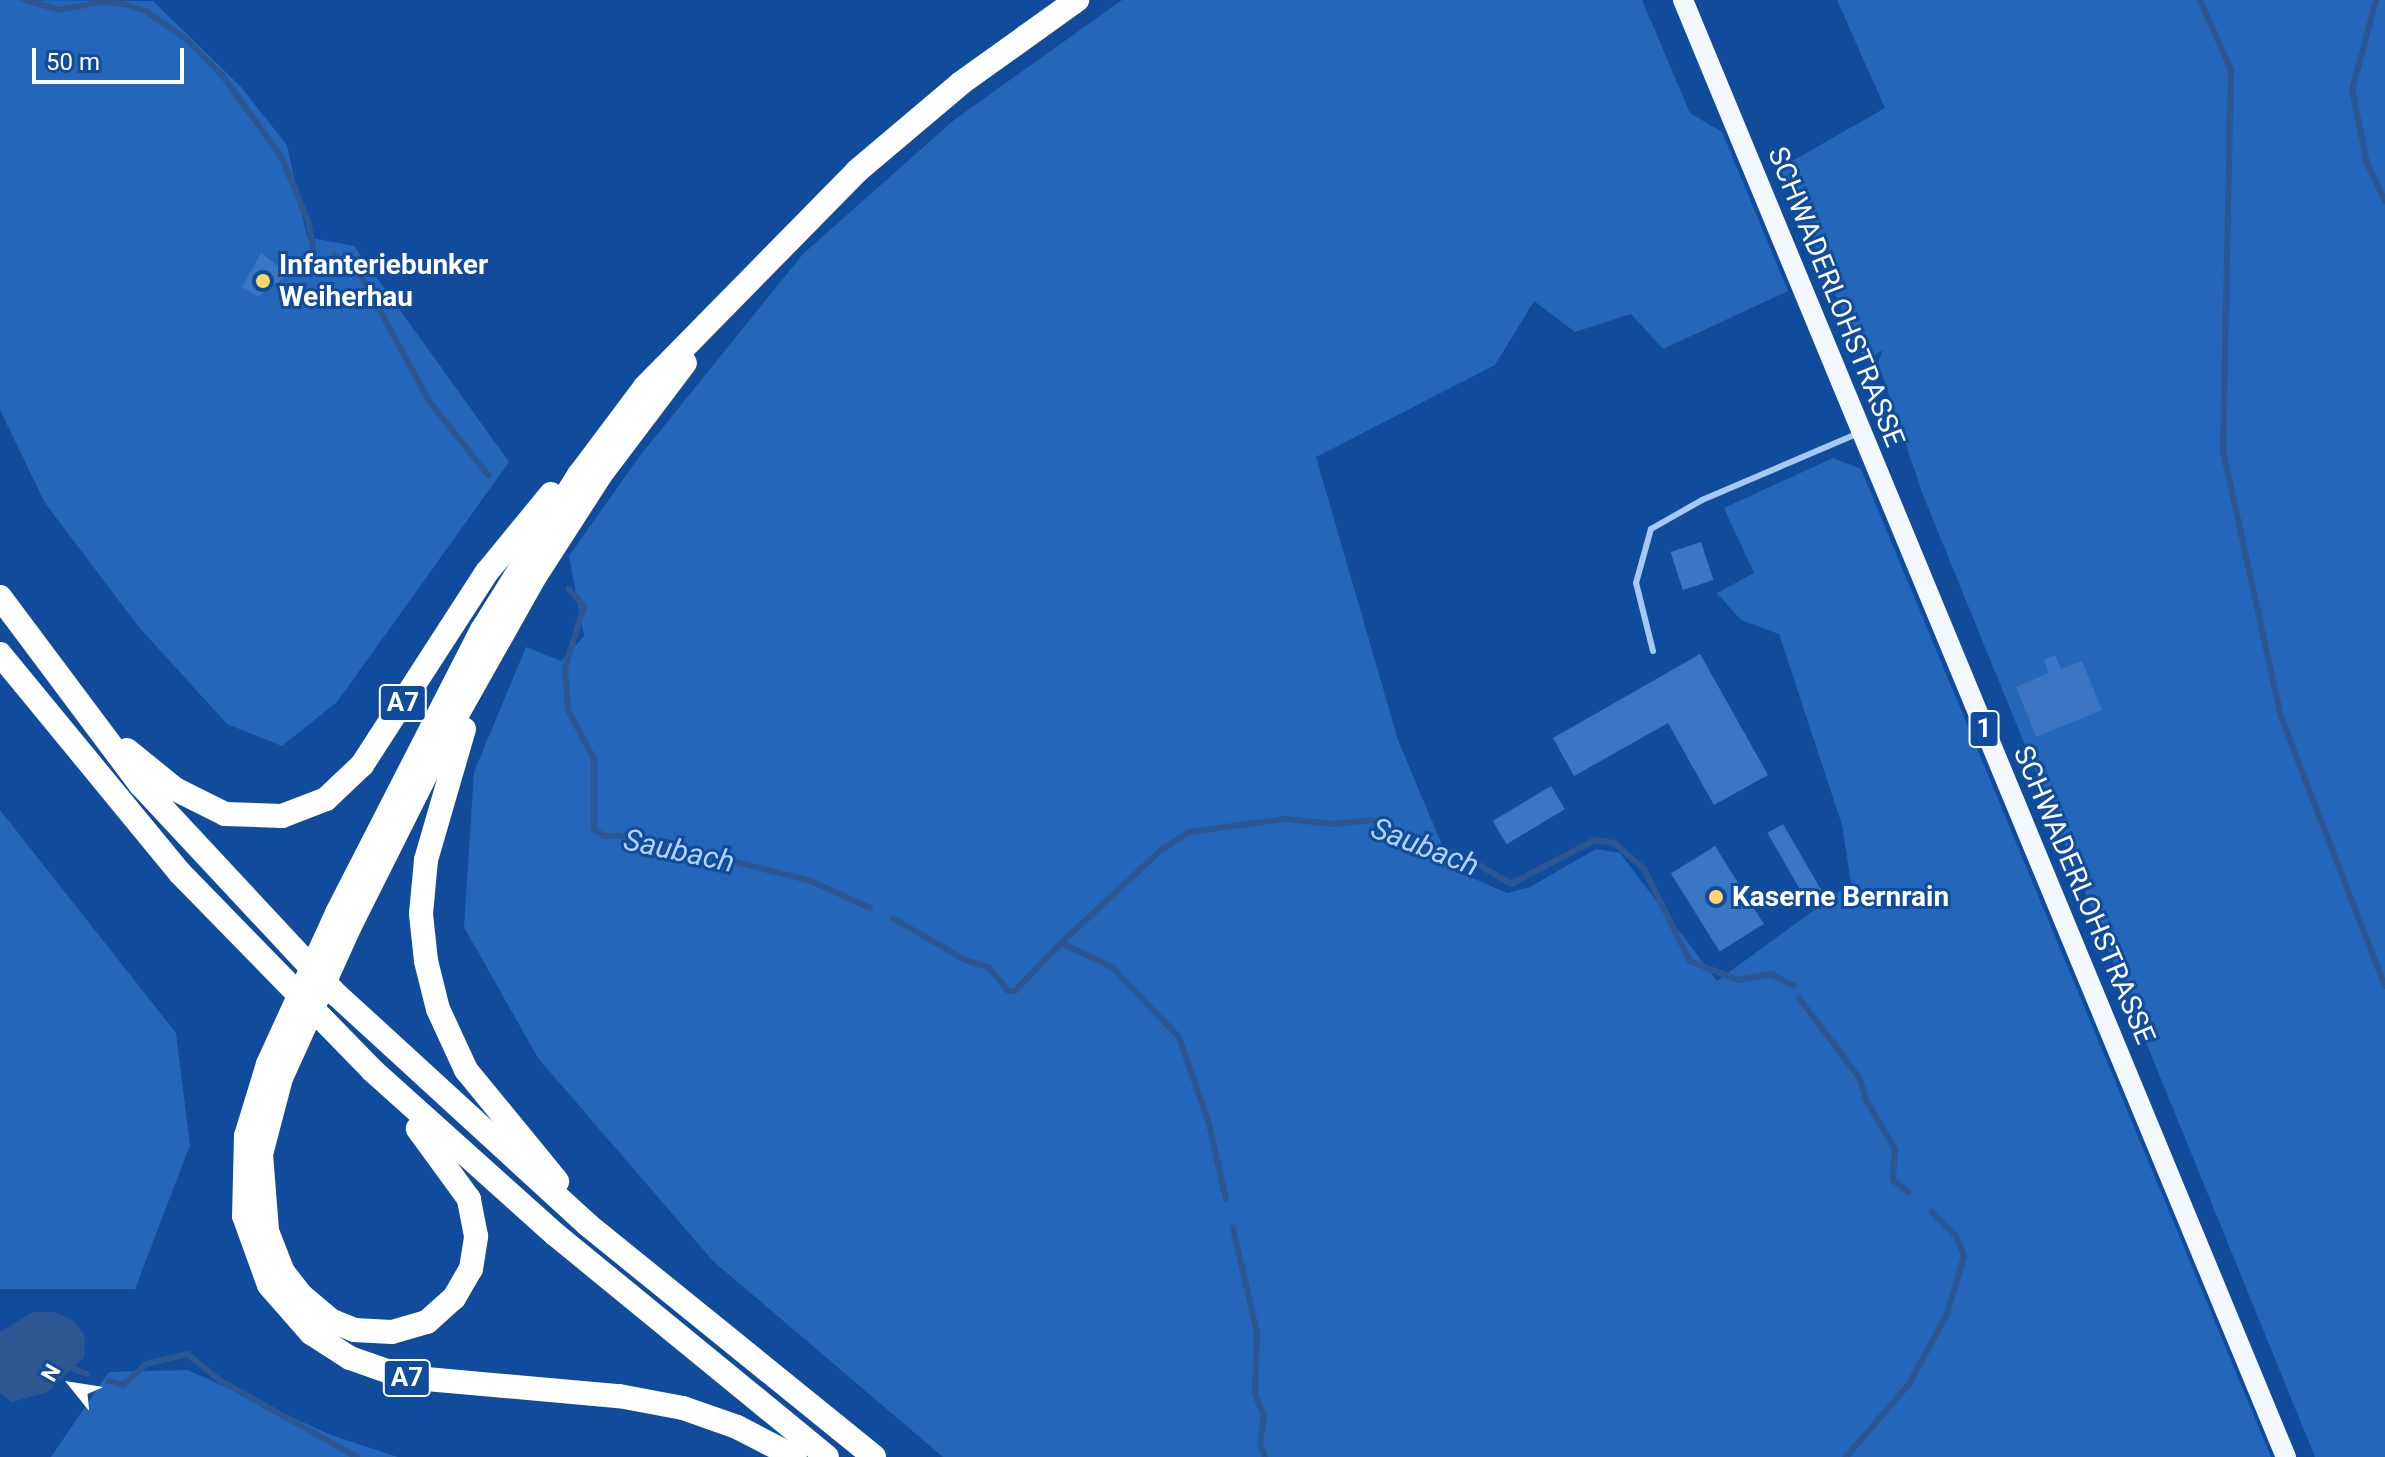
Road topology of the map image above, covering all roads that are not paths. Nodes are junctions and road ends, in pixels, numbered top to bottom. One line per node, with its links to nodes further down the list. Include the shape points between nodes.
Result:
1 (1077, 0): 3 (highway, via 904,129)
2 (1683, 0): 5 (main road, SCHWADERLOHSTRASSE / 1)
3 (754, 272): 4 (highway, A7); 7 (highway, A7, via 601,474)
4 (645, 387): 10 (highway, A7, via 487,572 381,738 351,778 326,799 268,818 212,810 161,779); 11 (highway, A7, via 579,475 482,630)
5 (1861, 432): 8 (lane, via 1702,500 1651,529 1636,583); 18 (main road, SCHWADERLOHSTRASSE / 1)
6 (0, 597): 10 (highway, A7)
7 (500, 637): 11 (highway, A7); 14 (highway, A7, via 452,762 430,837 421,914 429,973 451,1040 484,1096)
8 (1653, 651)
9 (0, 654): 12 (highway, A7, via 180,873)
10 (87, 717): 14 (highway, A7, via 191,841 337,995 490,1141)
11 (344, 919): 13 (highway, A7, bridge)
12 (372, 1070): 13 (highway, A7, via 465,1189 476,1236 471,1269 447,1306 414,1328 379,1334 354,1330 323,1315 291,1284 271,1247 260,1171); 16 (highway, A7, via 556,1235)
13 (274, 1071): 15 (highway, A7, via 244,1144 244,1216 269,1285 311,1333 350,1358 404,1377 619,1396 683,1408 737,1427)
14 (629, 1260): 17 (highway, A7)
15 (795, 1457)
16 (827, 1457)
17 (874, 1457)
18 (2286, 1457)

